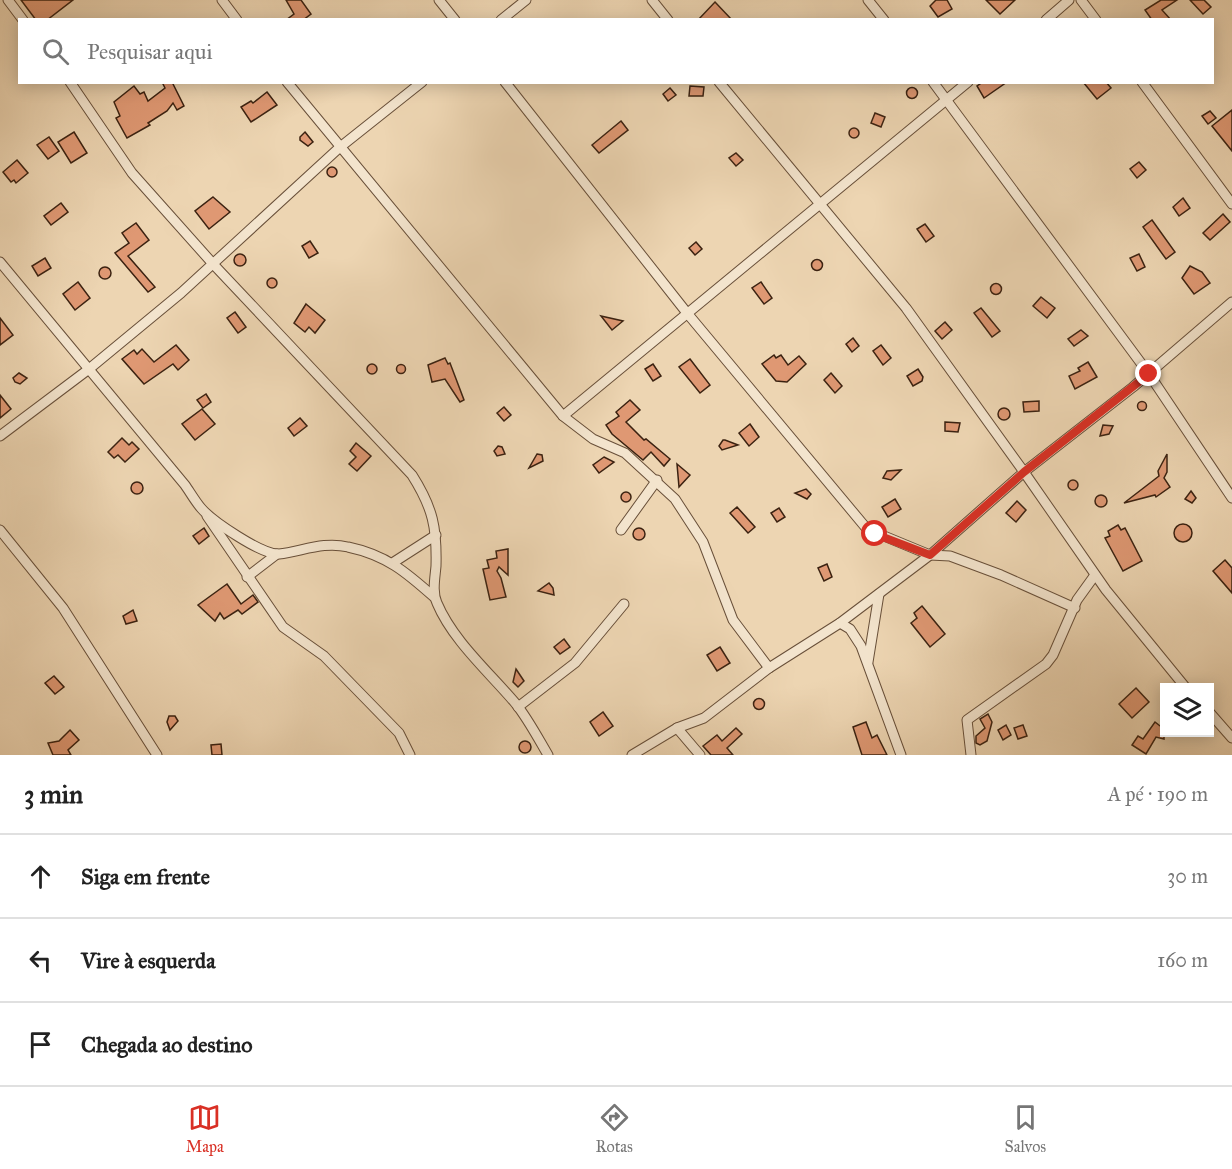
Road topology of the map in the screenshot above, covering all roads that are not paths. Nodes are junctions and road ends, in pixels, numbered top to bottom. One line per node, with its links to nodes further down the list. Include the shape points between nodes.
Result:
1 (8, 0): 9 (street)
2 (222, 0): 10 (street)
3 (440, 0): 11 (street)
4 (526, 0): 12 (street)
5 (652, 0): 13 (street)
6 (868, 0): 14 (street)
7 (1070, 0): 15 (street)
8 (1081, 0): 16 (street)
9 (22, 18)
10 (236, 18)
11 (454, 18)
12 (504, 18)
13 (666, 18)
14 (882, 18)
15 (1048, 18)
16 (1094, 18)
17 (71, 84): 30 (street, via 132,173)
18 (289, 84): 26 (street)
19 (419, 84): 26 (street)
20 (507, 84): 32 (street)
21 (721, 84): 28 (street)
22 (935, 84): 25 (street)
23 (966, 84): 25 (street)
24 (1143, 84): 27 (street)
25 (947, 100): 28 (street); 34 (street)
26 (339, 148): 30 (street); 35 (street)
27 (1232, 204)
28 (819, 206): 32 (street); 37 (street, via 906,308)
29 (0, 262): 33 (street)
30 (214, 265): 33 (street); 43 (street, via 412,475 425,495)
31 (1232, 302): 34 (street)
32 (687, 313): 35 (street); 45 (street, via 867,529)
33 (89, 369): 36 (street); 40 (street)
34 (1149, 374): 37 (street); 39 (street)
35 (564, 416): 38 (street, via 593,439 625,453)
36 (0, 436)
37 (1024, 472): 45 (street); 47 (street)
38 (657, 480): 42 (street); 55 (street, via 695,526 733,620)
39 (1232, 498)
40 (202, 510): 44 (street, via 257,547); 48 (street)
41 (0, 530): 62 (street, via 63,608)
42 (621, 530)
43 (436, 535): 46 (street); 50 (street)
44 (277, 554): 46 (street, via 318,545 345,546); 48 (street)
45 (930, 555): 49 (street); 52 (street, via 950,556)
46 (394, 562): 50 (street)
47 (1095, 576): 52 (street); 56 (street)
48 (247, 577): 63 (street, via 283,627 324,656 399,733)
49 (879, 594): 53 (street); 54 (street)
50 (434, 597): 57 (street, via 451,626)
51 (624, 604): 57 (street, via 575,663)
52 (1075, 608): 67 (street, via 1046,664 968,720)
53 (840, 623): 54 (street, via 855,635); 55 (street)
54 (868, 662): 66 (street)
55 (769, 668): 59 (street, via 712,713)
56 (1182, 683)
57 (518, 707): 61 (street)
58 (1214, 718): 60 (street)
59 (677, 728): 64 (street); 65 (street)
60 (1232, 738)
61 (545, 754)
62 (157, 755)
63 (410, 755)
64 (632, 755)
65 (700, 755)
66 (901, 755)
67 (971, 755)

